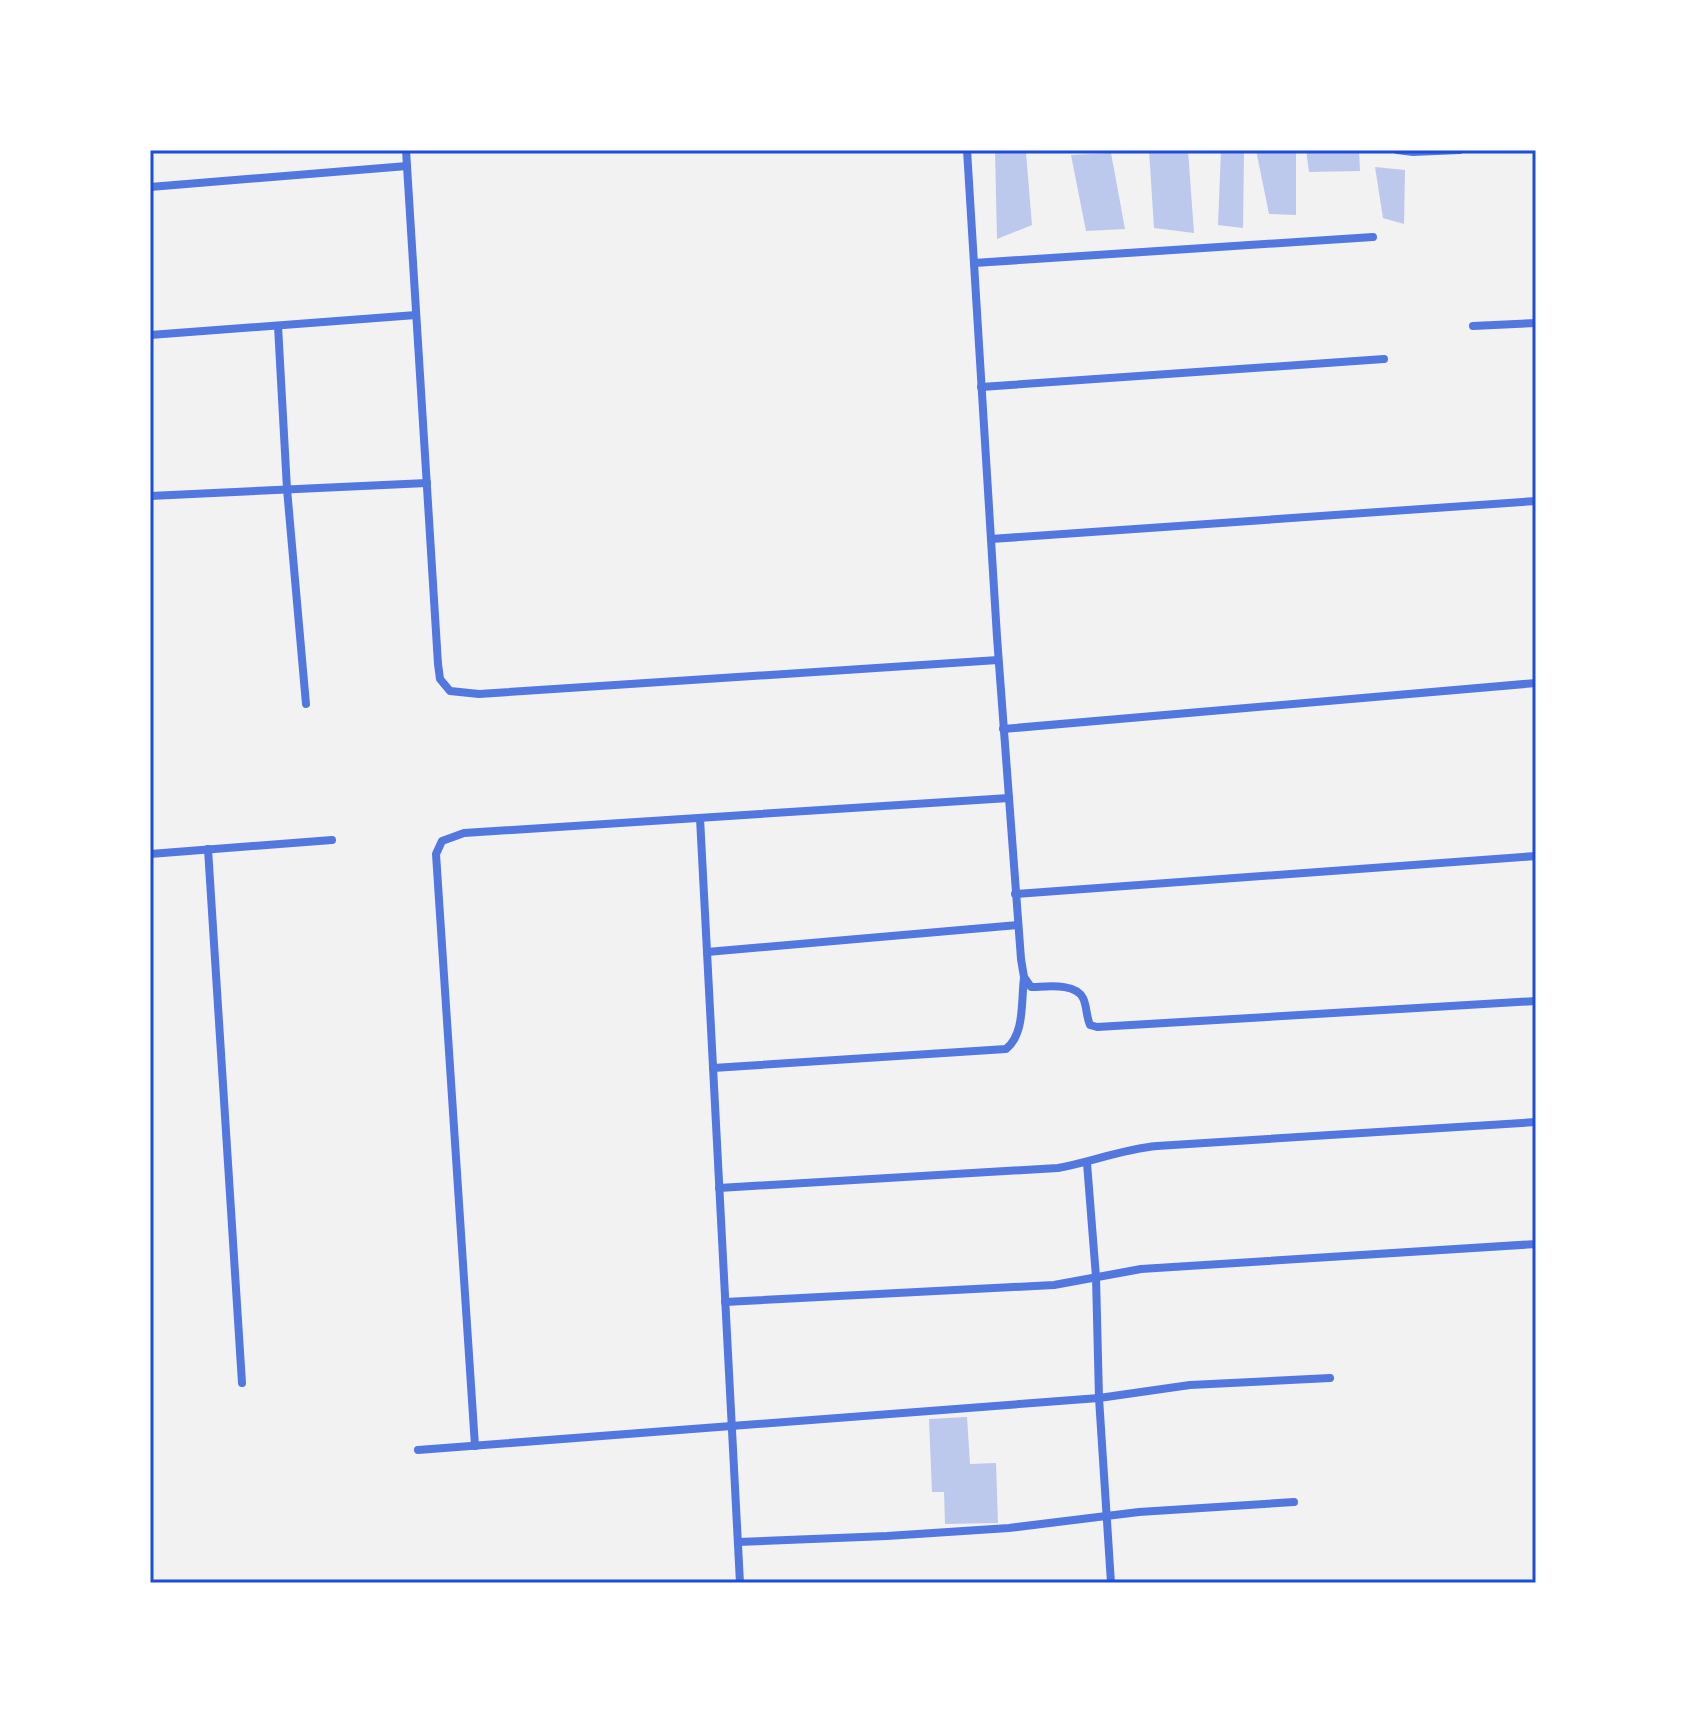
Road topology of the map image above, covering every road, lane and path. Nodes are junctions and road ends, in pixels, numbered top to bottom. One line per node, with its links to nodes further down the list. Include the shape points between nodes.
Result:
1 (406, 150): 5 (street)
2 (967, 150): 8 (street)
3 (1397, 150): 4 (street)
4 (1460, 150)
5 (407, 166): 6 (street); 9 (street)
6 (150, 187)
7 (1373, 237): 8 (street)
8 (974, 263): 15 (street)
9 (416, 315): 11 (street); 16 (street)
10 (1536, 323): 12 (street)
11 (278, 326): 13 (street); 17 (street)
12 (1473, 326)
13 (150, 335)
14 (1384, 359): 15 (street)
15 (981, 387): 20 (street)
16 (427, 483): 17 (street); 21 (street, via 438,664 440,679 450,691 479,694)
17 (287, 489): 18 (street); 23 (street)
18 (150, 496)
19 (1536, 501): 20 (street)
20 (991, 539): 21 (street)
21 (998, 660): 24 (street)
22 (1536, 683): 24 (street)
23 (306, 704)
24 (1003, 729): 25 (street)
25 (1009, 798): 26 (street); 31 (street)
26 (700, 818): 33 (street); 47 (street, via 464,833 449,836 437,847)
27 (332, 840): 28 (street)
28 (208, 849): 29 (street); 44 (street)
29 (150, 854)
30 (1536, 856): 31 (street)
31 (1015, 894): 32 (street)
32 (1018, 925): 33 (street); 34 (street)
33 (707, 952): 36 (street)
34 (1024, 977): 35 (street, via 1031,987 1077,991 1087,1020 1097,1027); 36 (street, via 1018,1031 1006,1049)
35 (1536, 1001)
36 (713, 1068): 39 (street)
37 (1536, 1122): 38 (street, via 1133,1148)
38 (1087, 1163): 39 (street); 41 (street)
39 (719, 1188): 42 (street)
40 (1536, 1244): 41 (street, via 1141,1269)
41 (1096, 1277): 42 (street, via 1054,1285); 45 (street)
42 (725, 1302): 46 (street)
43 (1330, 1378): 45 (street, via 1190,1385)
44 (242, 1383)
45 (1099, 1398): 46 (street); 50 (street)
46 (731, 1426): 47 (street); 51 (street)
47 (475, 1446): 48 (street)
48 (418, 1450)
49 (1294, 1502): 50 (street)
50 (1107, 1516): 51 (street, via 945,1532); 53 (street)
51 (738, 1542): 52 (street)
52 (740, 1583)
53 (1111, 1583)

